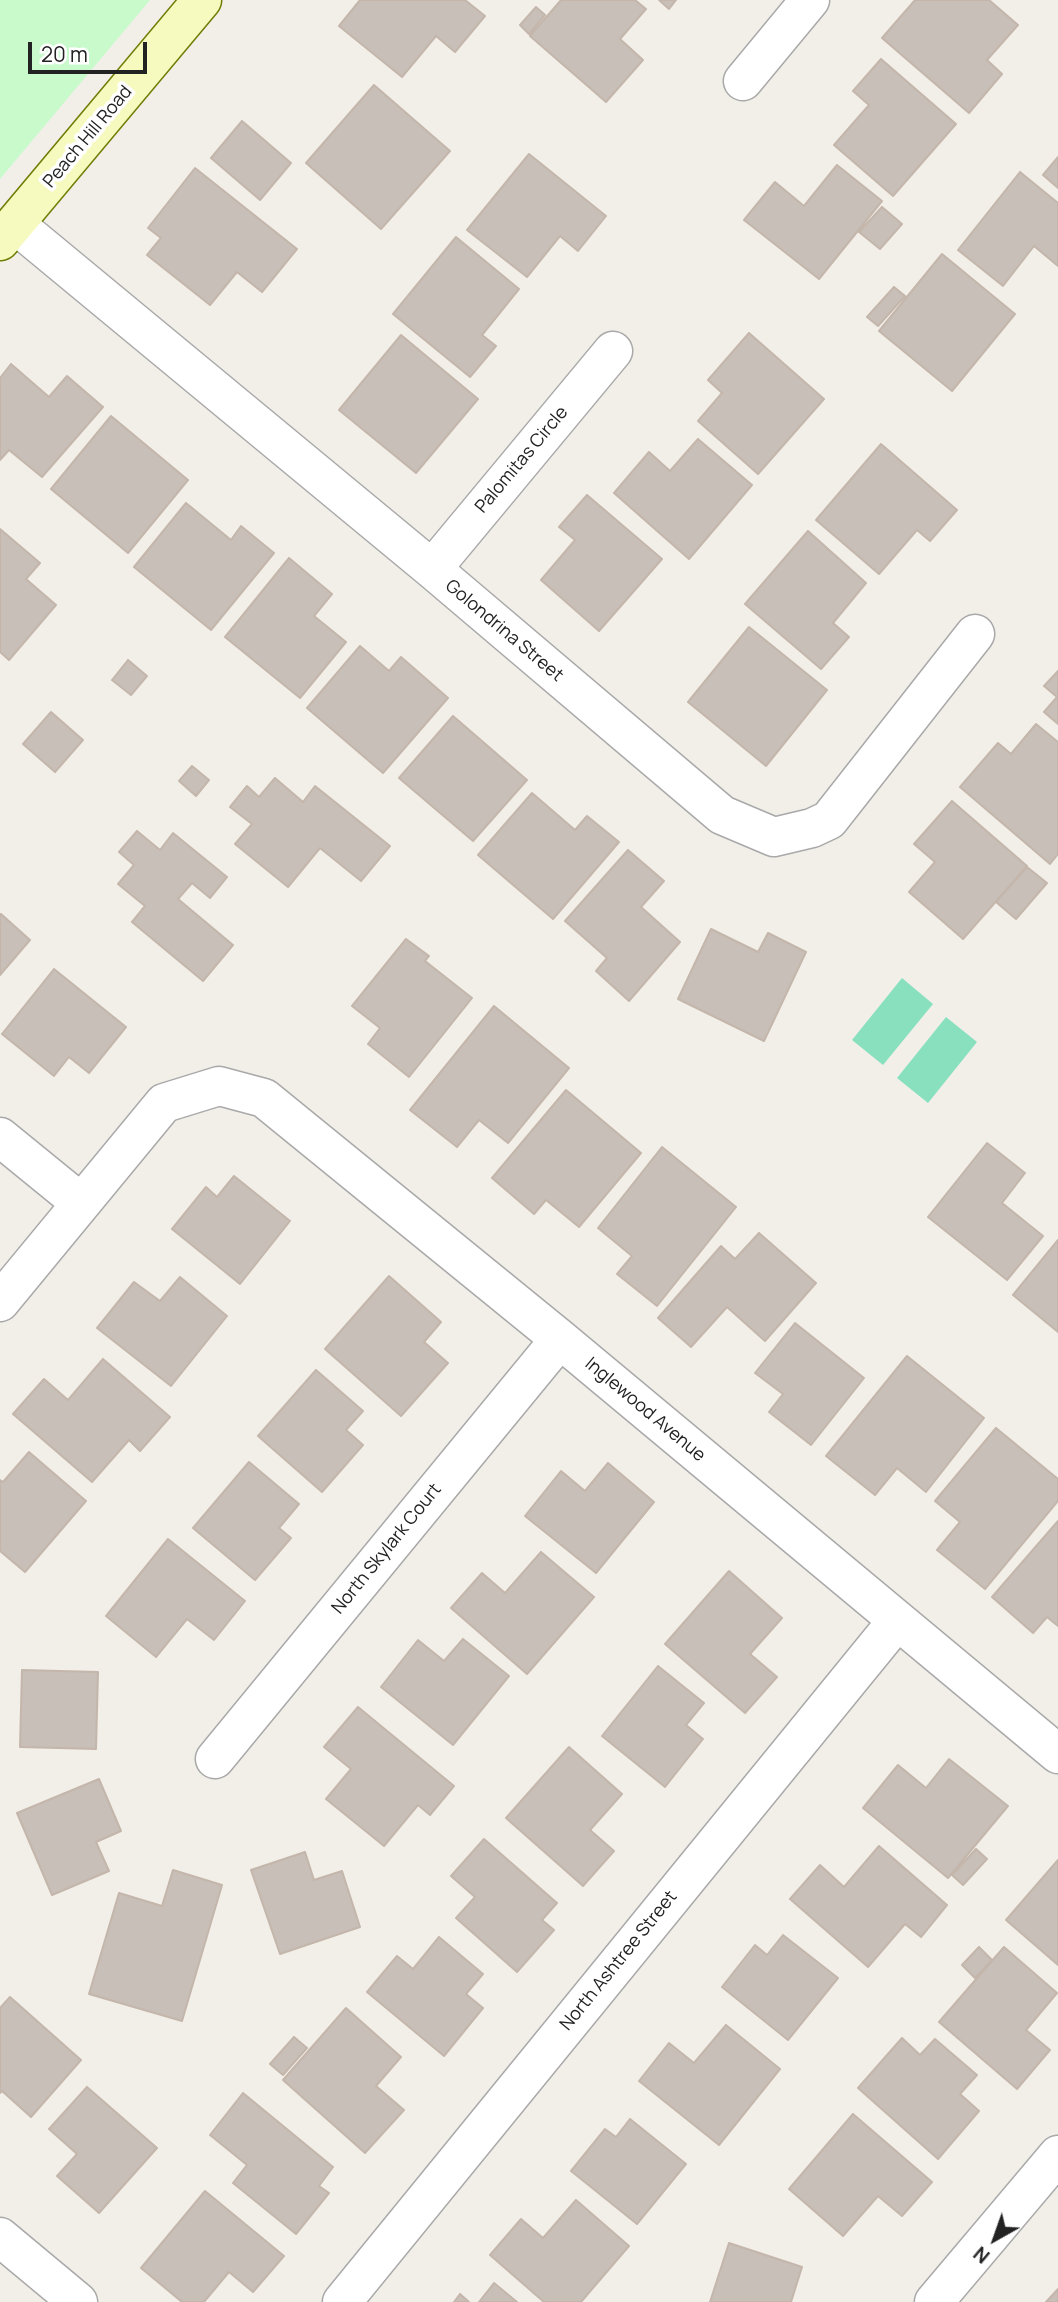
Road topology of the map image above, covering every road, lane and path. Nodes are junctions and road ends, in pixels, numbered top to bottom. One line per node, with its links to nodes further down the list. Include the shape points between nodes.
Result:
1 (202, 0): 4 (street, Peach Hill Road)
2 (810, 0): 3 (street)
3 (743, 81)
4 (8, 232): 6 (street, Golondrina Street)
5 (613, 351): 6 (street, Palomitas Circle)
6 (432, 569): 7 (street, Golondrina Street, via 722,815 774,837 829,820)
7 (975, 634)
8 (0, 1137): 9 (street)
9 (81, 1203): 10 (street); 11 (street, Inglewood Avenue, via 164,1103 219,1086 264,1098)
10 (0, 1302)
11 (560, 1339): 12 (street, Inglewood Avenue); 14 (street, North Skylark Court)
12 (897, 1621): 13 (street, Inglewood Avenue); 18 (street, North Ashtree Street)
13 (1058, 1754)
14 (215, 1759)
15 (1058, 2155): 19 (street)
16 (0, 2237): 17 (street)
17 (78, 2302)
18 (342, 2302)
19 (934, 2302)

